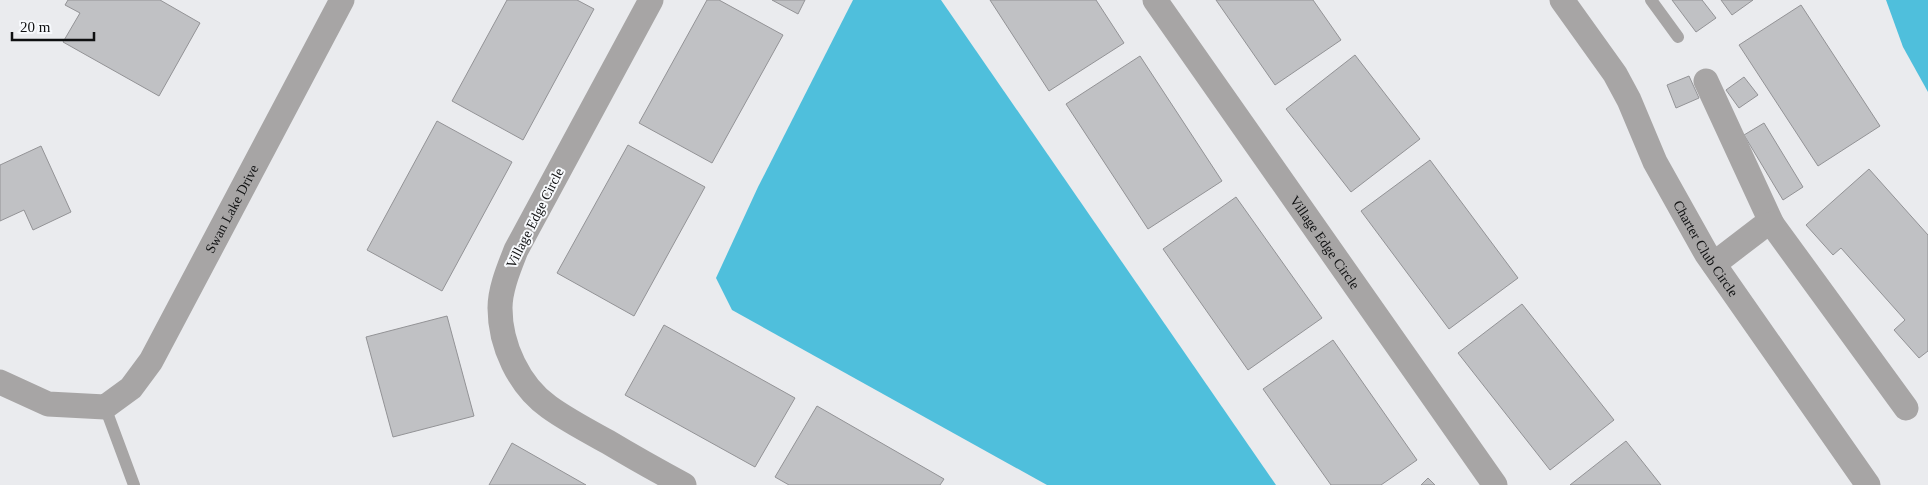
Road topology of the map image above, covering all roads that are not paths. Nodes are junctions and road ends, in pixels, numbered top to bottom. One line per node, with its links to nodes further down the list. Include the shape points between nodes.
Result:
1 (342, 0): 11 (street, Swan Lake Drive, via 151,361 132,388)
2 (652, 0): 14 (street, Village Edge Circle, via 516,250 500,308 509,357 547,406)
3 (1155, 0): 15 (street, Village Edge Circle)
4 (1562, 0): 9 (street, Charter Club Circle, via 1615,74 1670,192)
5 (1651, 0): 6 (lane)
6 (1678, 37)
7 (1706, 81): 8 (street)
8 (1772, 224): 9 (street, via 1761,228); 12 (street)
9 (1714, 264): 16 (street, Charter Club Circle)
10 (0, 382): 11 (street, via 48,404)
11 (105, 407): 13 (lane)
12 (1906, 408)
13 (134, 485)
14 (684, 485)
15 (1495, 485)
16 (1868, 485)

